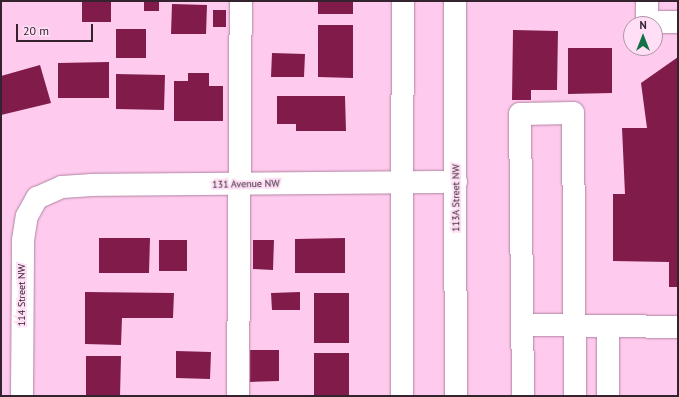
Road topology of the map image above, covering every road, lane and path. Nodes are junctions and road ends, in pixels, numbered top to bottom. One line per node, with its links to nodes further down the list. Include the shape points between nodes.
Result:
1 (241, 1): 8 (street)
2 (403, 1): 6 (street)
3 (454, 1): 7 (street, 113A Street NW)
4 (647, 1): 5 (street, via 647,22)
5 (678, 22)
6 (402, 182): 7 (street, 131 Avenue NW); 8 (street, 131 Avenue NW); 16 (street)
7 (456, 182): 17 (street, 113A Street NW)
8 (241, 184): 9 (street, 131 Avenue NW, via 62,187); 15 (street)
9 (37, 198): 14 (street, 114 Street NW, via 27,216 23,240)
10 (523, 325): 11 (street); 11 (street, via 520,114 574,113); 18 (street)
11 (576, 325): 12 (street); 19 (street)
12 (608, 326): 13 (street); 20 (street)
13 (678, 327)
14 (22, 396)
15 (238, 396)
16 (402, 396)
17 (456, 396)
18 (523, 396)
19 (575, 396)
20 (608, 396)

